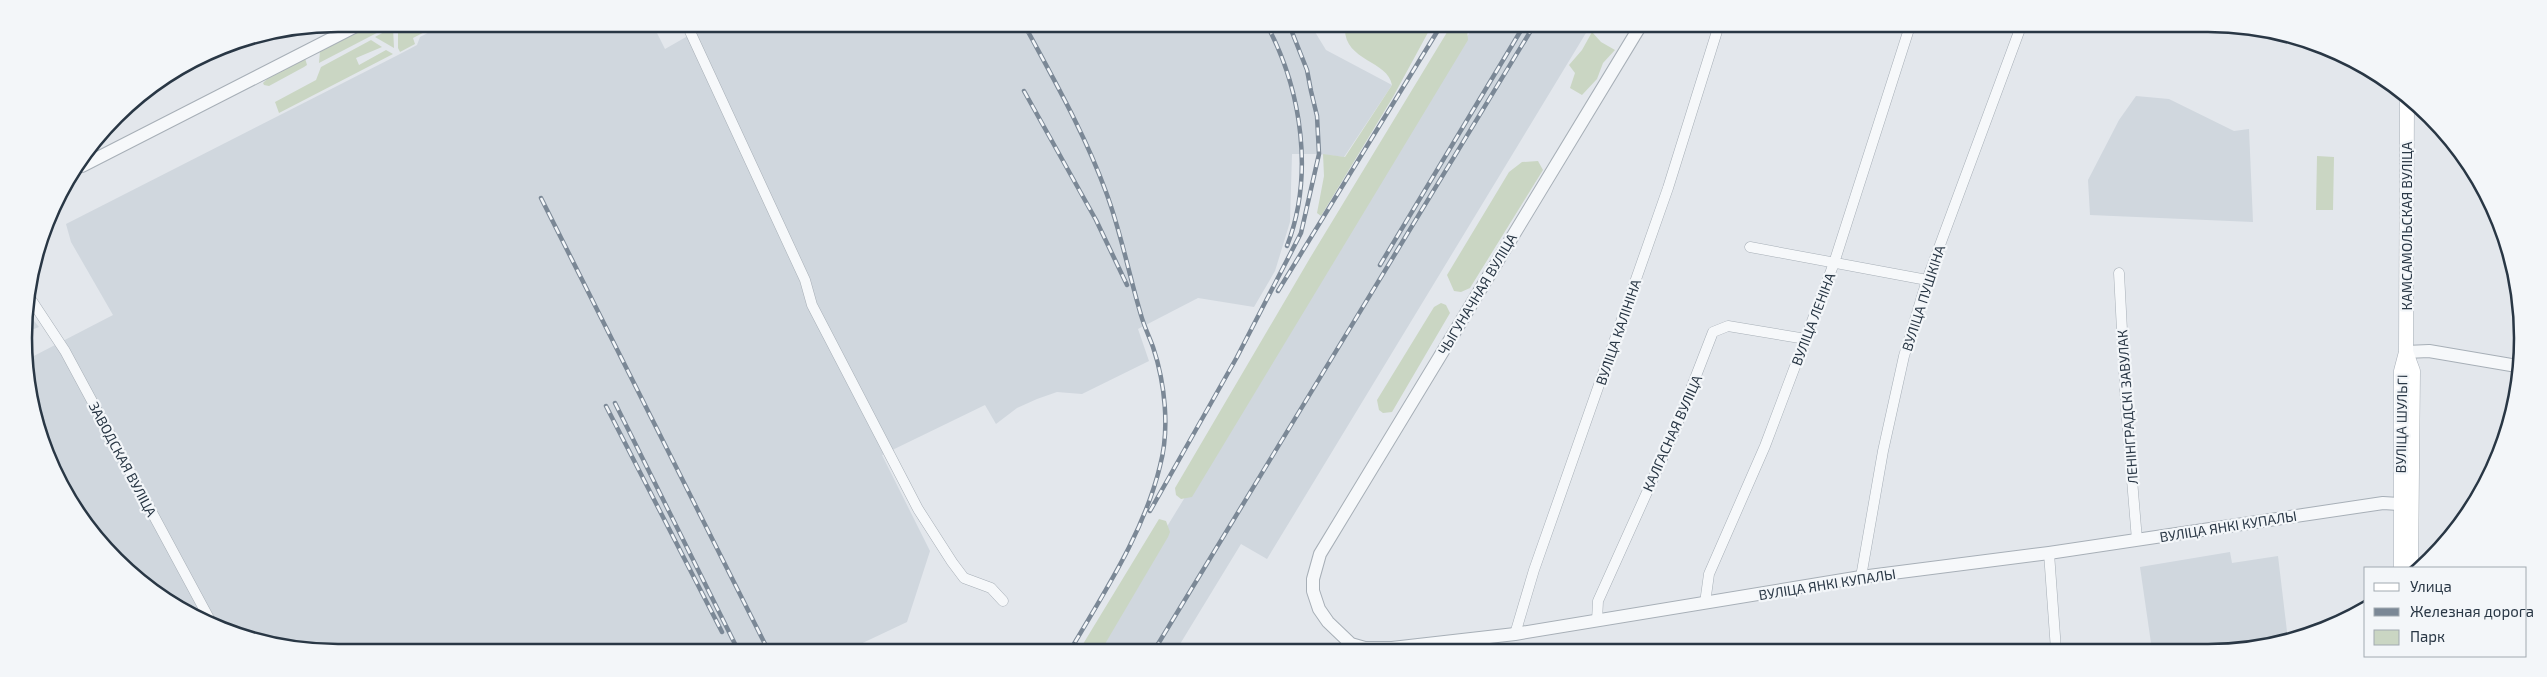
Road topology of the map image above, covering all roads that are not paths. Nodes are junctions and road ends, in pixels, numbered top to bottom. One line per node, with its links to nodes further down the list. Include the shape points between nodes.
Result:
1 (342, 33): 8 (street)
2 (691, 33): 24 (street, via 805,280 812,305 918,509 964,578 991,588)
3 (1636, 33): 20 (street, ЧЫГУНАЧНАЯ ВУЛІЦА)
4 (1716, 33): 28 (street, ВУЛІЦА КАЛІНІНА, via 1668,188 1534,570)
5 (1908, 33): 10 (street, ВУЛІЦА ЛЕНІНА)
6 (2019, 33): 12 (street, ВУЛІЦА ПУШКІНА)
7 (2407, 106): 15 (main road, КАМСАМОЛЬСКАЯ ВУЛІЦА)
8 (88, 163)
9 (1750, 248): 10 (street)
10 (1834, 263): 12 (street); 14 (street, ВУЛІЦА ЛЕНІНА)
11 (2119, 273): 18 (street, ЛЕНІНГРАДСКІ ЗАВУЛАК)
12 (1927, 280): 23 (street, ВУЛІЦА ПУШКІНА, via 1904,356)
13 (34, 305): 26 (street, ЗАВОДСКАЯ ВУЛІЦА, via 65,351)
14 (1806, 339): 25 (street, ВУЛІЦА ЛЕНІНА, via 1709,574); 27 (street, КАЛГАСНАЯ ВУЛІЦА, via 1728,326 1713,332 1675,430 1598,601)
15 (2406, 352): 16 (street, via 2429,351); 17 (main road, ВУЛІЦА ШУЛЬГІ, via 2401,371)
16 (2513, 365)
17 (2405, 506): 18 (street, ВУЛІЦА ЯНКІ КУПАЛЫ, via 2374,504); 21 (main road); 22 (main road)
18 (2137, 540): 19 (street, ВУЛІЦА ЯНКІ КУПАЛЫ)
19 (2049, 553): 23 (street, ВУЛІЦА ЯНКІ КУПАЛЫ); 31 (street)
20 (1317, 562): 29 (street, ВУЛІЦА ЯНКІ КУПАЛЫ, via 1313,585 1319,610)
21 (2401, 567)
22 (2412, 567)
23 (1861, 577): 25 (street, ВУЛІЦА ЯНКІ КУПАЛЫ)
24 (1003, 601)
25 (1705, 603): 27 (street, ВУЛІЦА ЯНКІ КУПАЛЫ)
26 (207, 615)
27 (1597, 621): 28 (street, ВУЛІЦА ЯНКІ КУПАЛЫ)
28 (1515, 634): 30 (street, ВУЛІЦА ЯНКІ КУПАЛЫ)
29 (1351, 644)
30 (1440, 644)
31 (2056, 644)

